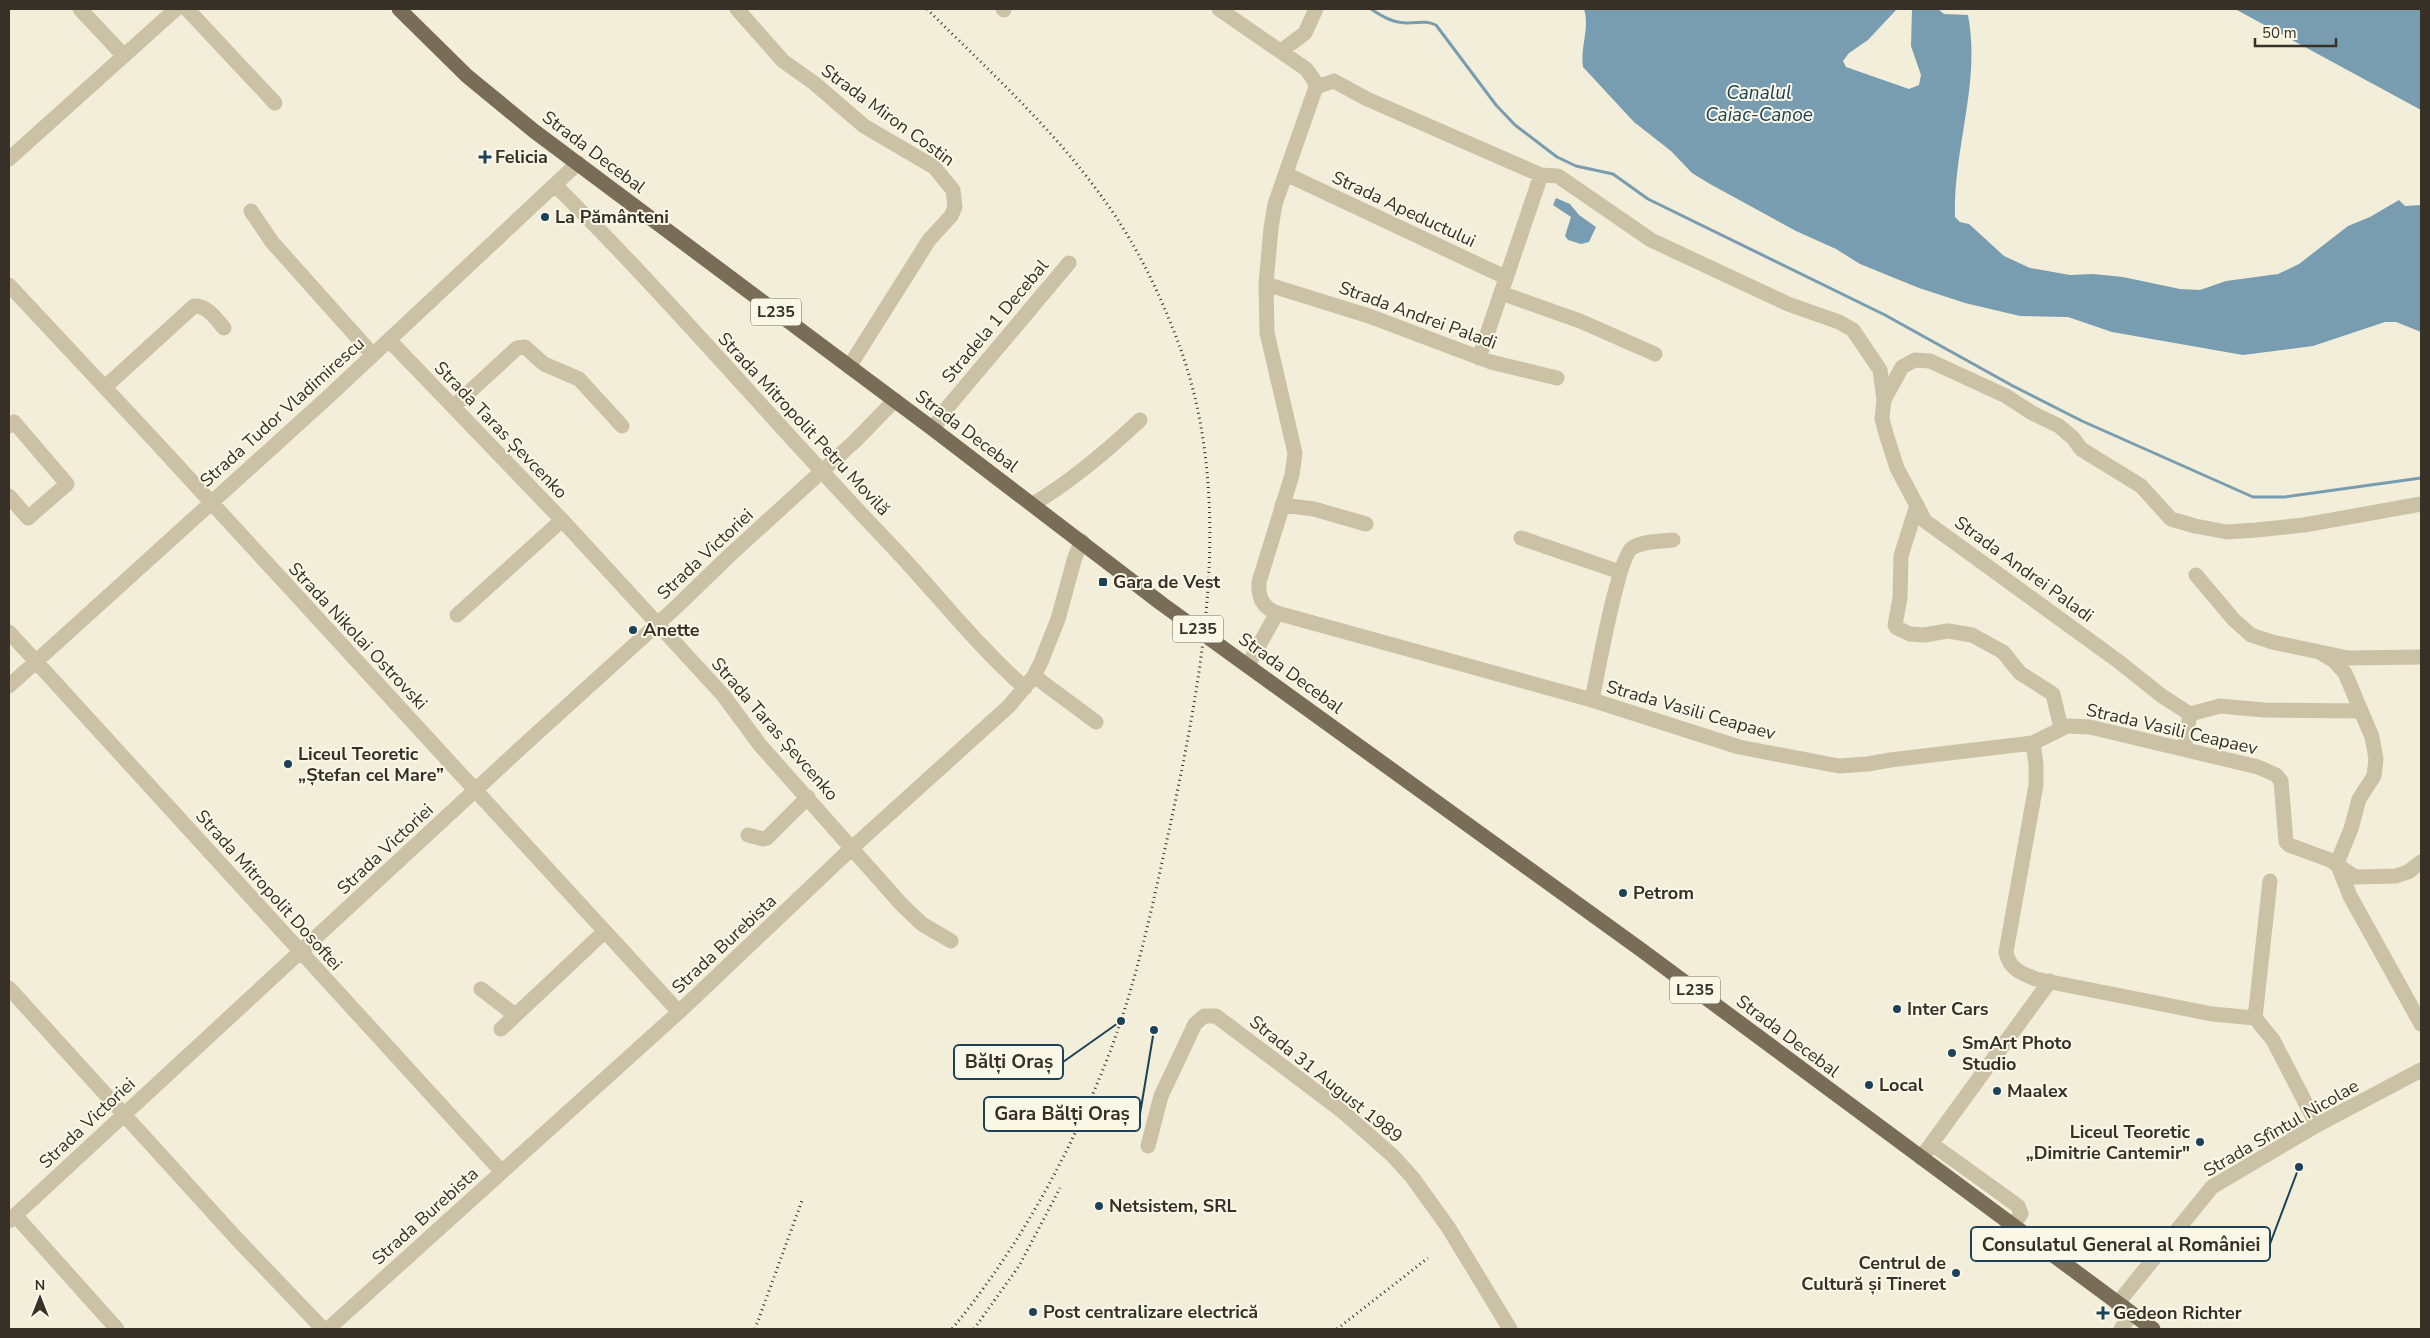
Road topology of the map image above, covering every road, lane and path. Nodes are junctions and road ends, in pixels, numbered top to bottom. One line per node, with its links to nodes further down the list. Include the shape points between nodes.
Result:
1 (80, 9): 9 (street)
2 (176, 9): 9 (street)
3 (187, 9): 11 (street)
4 (399, 9): 13 (main road, Strada Decebal / L235, via 477,85)
5 (737, 9): 28 (street, Strada Miron Costin, via 790,67 864,126 934,167 953,190 955,207 951,216 929,240)
6 (1219, 9): 8 (street)
7 (1316, 9): 8 (street, via 1310,26)
8 (1281, 51): 10 (street, via 1311,74)
9 (124, 56): 12 (street)
10 (1316, 87): 14 (street); 15 (street, via 1334,82)
11 (276, 103)
12 (9, 159)
13 (578, 163): 16 (street, Strada Tudor Vladimirescu); 28 (main road, Strada Decebal / L235)
14 (1286, 174): 19 (street, Strada Apeductului); 20 (street, via 1275,204)
15 (1541, 175): 19 (street); 32 (street, via 1558,176 1651,240 1707,268 1853,330 1880,370)
16 (556, 186): 24 (street, Strada Tudor Vladimirescu); 38 (street, Strada Mitropolit Petru Movilă)
17 (251, 211): 25 (street, via 272,242)
18 (1069, 263): 37 (street, Stradela 1 Decebal)
19 (1505, 278): 22 (street)
20 (1266, 284): 27 (street, Strada Andrei Paladi, via 1369,316); 43 (street, via 1267,333 1295,448 1292,475)
21 (9, 285): 30 (street, Strada Nikolai Ostrovski)
22 (1501, 293): 26 (street, via 1580,321); 27 (street)
23 (224, 328): 30 (street, via 202,306 194,306)
24 (389, 340): 25 (street, Strada Tudor Vladimirescu); 33 (street, Strada Taras Șevcenko)
25 (373, 354): 40 (street, Strada Tudor Vladimirescu)
26 (1655, 354)
27 (1479, 358): 29 (street, Strada Andrei Paladi)
28 (849, 367): 31 (main road, Strada Decebal / L235)
29 (1557, 378)
30 (106, 387): 40 (street, Strada Nikolai Ostrovski)
31 (895, 400): 37 (main road, Strada Decebal / L235); 38 (street, Strada Victoriei)
32 (1884, 400): 42 (street, via 1902,367 1915,360 1930,361 2006,396 2059,426 2081,449 2141,486 2171,519 2196,526 2227,532 2256,530 2304,525); 44 (street, Strada Andrei Paladi, via 1882,419 1897,468)
33 (454, 406): 36 (street, via 517,348 525,347 544,364 579,379); 45 (street, Strada Taras Șevcenko)
34 (1140, 420): 41 (street, via 1088,466)
35 (9, 426): 39 (street, via 14,422 67,484 28,518)
36 (622, 426)
37 (933, 428): 41 (main road, Strada Decebal / L235)
38 (823, 471): 54 (street, Strada Victoriei); 60 (street, Strada Mitropolit Petru Movilă, via 993,657)
39 (9, 496)
40 (210, 502): 58 (street, Strada Tudor Vladimirescu); 69 (street, Strada Nikolai Ostrovski)
41 (1033, 504): 49 (main road, Strada Decebal / L235)
42 (2421, 504)
43 (1282, 505): 46 (street, via 1314,509); 52 (street, via 1259,590 1262,602)
44 (1917, 505): 64 (street, Strada Andrei Paladi, via 1925,521); 66 (street, via 1901,556 1900,598 1895,625 1903,631 1917,634 1965,633 2003,652 2020,673 2052,694)
45 (562, 520): 53 (street); 54 (street, Strada Taras Șevcenko)
46 (1366, 524)
47 (1521, 538): 50 (street)
48 (1673, 540): 50 (street, via 1634,547 1627,553)
49 (1082, 541): 59 (main road, Strada Decebal / L235, via 1162,604); 60 (street, Strada Burebista, via 1050,640)
50 (1620, 572): 62 (street)
51 (2196, 575): 56 (street, via 2223,609 2251,635)
52 (1278, 613): 59 (street); 62 (street, Strada Vasili Ceapaev)
53 (457, 615)
54 (658, 624): 69 (street, Strada Victoriei); 70 (street, Strada Taras Șevcenko, via 723,695 760,744)
55 (9, 632): 58 (street, Strada Mitropolit Dosoftei)
56 (2321, 653): 57 (street, via 2348,658); 63 (street, via 2345,673)
57 (2421, 657)
58 (35, 662): 61 (street, Strada Tudor Vladimirescu); 78 (street, Strada Mitropolit Dosoftei)
59 (1248, 665): 92 (main road, Strada Decebal / L235, via 1640,949)
60 (1030, 682): 65 (street, Strada Mitropolit Petru Movilă); 72 (street, Strada Burebista, via 981,733)
61 (9, 686)
62 (1592, 700): 67 (street, Strada Vasili Ceapaev, via 1739,747 1839,766)
63 (2360, 711): 64 (street, via 2220,706); 74 (street, via 2372,737 2376,766 2372,781 2359,800)
64 (2190, 714): 68 (street)
65 (1096, 722)
66 (2061, 728): 67 (street, Strada Vasili Ceapaev); 68 (street, Strada Vasili Ceapaev, via 2090,727)
67 (2033, 743): 79 (street, via 2036,785 2006,952 2011,966 2019,973)
68 (2184, 749): 74 (street, Strada Vasili Ceapaev, via 2242,762 2276,775 2283,791 2286,842)
69 (474, 790): 76 (street, Strada Nikolai Ostrovski); 78 (street, Strada Victoriei)
70 (808, 797): 71 (street, via 766,838); 72 (street, Strada Taras Șevcenko)
71 (748, 834)
72 (853, 847): 77 (street, Strada Taras Șevcenko, via 913,917); 82 (street, Strada Burebista)
73 (2421, 862): 74 (street, via 2402,875 2366,877 2346,872)
74 (2337, 864): 85 (street, via 2354,903)
75 (2270, 881): 84 (street)
76 (604, 932): 82 (street, Strada Nikolai Ostrovski); 83 (street)
77 (951, 941)
78 (300, 952): 88 (street, Strada Victoriei); 93 (street, Strada Mitropolit Dosoftei)
79 (2050, 981): 84 (street, via 2212,1014); 90 (street)
80 (9, 988): 88 (street)
81 (481, 989): 83 (street)
82 (679, 1012): 93 (street, Strada Burebista)
83 (515, 1015): 86 (street)
84 (2254, 1018): 89 (street, via 2273,1040)
85 (2421, 1024)
86 (501, 1029)
87 (2421, 1070): 89 (street, Strada Sfîntul Nicolae)
88 (124, 1114): 94 (street, Strada Victoriei); 99 (street)
89 (2317, 1125): 96 (street, Strada Sfîntul Nicolae, via 2212,1187)
90 (1932, 1144): 92 (street); 95 (street, via 2018,1206 2021,1214)
91 (1148, 1146): 101 (street, Strada 31 August 1989, via 1161,1096 1195,1024 1204,1016 1216,1016 1342,1111 1393,1156 1448,1227)
92 (1921, 1158): 95 (main road, Strada Decebal / L235)
93 (502, 1172): 100 (street, Strada Burebista)
94 (12, 1218): 98 (street)
95 (2012, 1226): 96 (main road, Strada Decebal / L235)
96 (2117, 1304): 97 (main road, Strada Decebal / L235)
97 (2132, 1314): 102 (street); 103 (main road, Strada Decebal / L235)
98 (117, 1329)
99 (323, 1329)
100 (328, 1329)
101 (1510, 1329)
102 (2121, 1329)
103 (2153, 1329)

